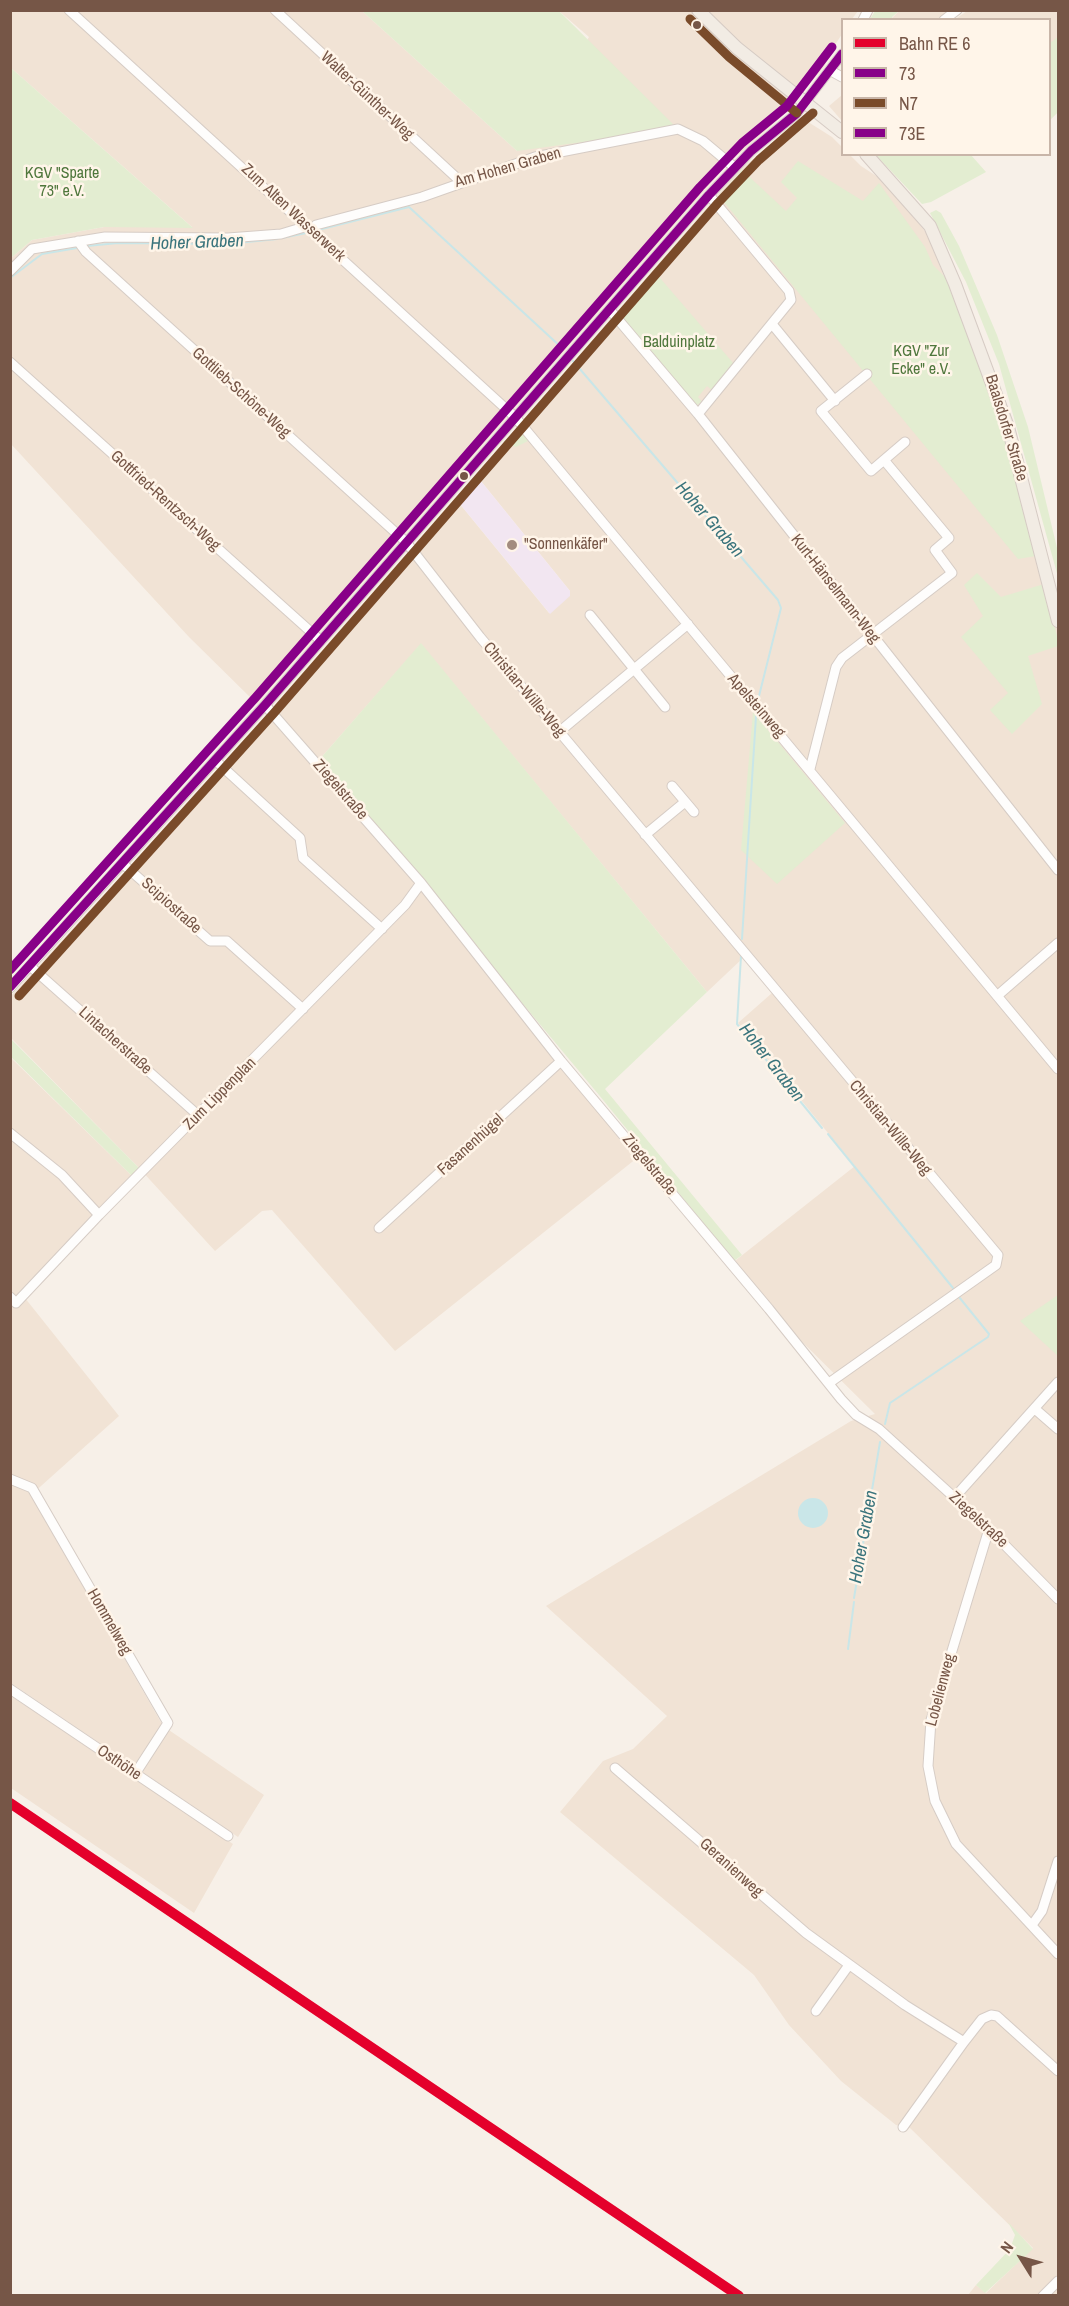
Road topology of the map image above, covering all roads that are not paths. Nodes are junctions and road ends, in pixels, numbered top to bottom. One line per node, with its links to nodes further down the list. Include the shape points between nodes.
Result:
1 (69, 10): 13 (street, Zum Alten Wasserwerk)
2 (275, 10): 11 (street, Walter-Günther-Weg)
3 (698, 10): 7 (main road)
4 (841, 57): 5 (street)
5 (831, 71): 6 (street); 7 (street)
6 (841, 76)
7 (805, 104): 8 (main road); 10 (street)
8 (841, 131)
9 (868, 156): 27 (main road, Baalsdorfer Straße, via 930,226 977,338 1008,427)
10 (734, 167): 11 (street, Am Hohen Graben, via 703,141 678,129 535,157); 12 (street)
11 (460, 181): 13 (street, Am Hohen Graben, via 422,197)
12 (709, 195): 16 (street); 17 (street, via 789,291 791,300)
13 (308, 227): 14 (street, Am Hohen Graben, via 280,234 228,238 105,237); 22 (street, Zum Alten Wasserwerk)
14 (78, 241): 15 (street, Am Hohen Graben, via 33,249); 25 (street, Gottlieb-Schöne-Weg)
15 (10, 271)
16 (610, 310): 21 (street, Kurt-Hänselmann-Weg); 22 (street)
17 (772, 324): 20 (street); 21 (street)
18 (10, 362): 30 (street, Gottfried-Rentzsch-Weg)
19 (867, 374): 20 (street)
20 (835, 401): 24 (street, via 821,411 871,471)
21 (698, 414): 29 (street, Kurt-Hänselmann-Weg)
22 (515, 417): 25 (street); 28 (street, Apelsteinweg)
23 (905, 442): 24 (street)
24 (884, 460): 29 (street, via 949,538 934,550 952,573)
25 (406, 542): 30 (street); 34 (street, Christian-Wille-Weg)
26 (590, 615): 31 (street)
27 (1059, 621)
28 (688, 624): 31 (street); 36 (street, Apelsteinweg)
29 (872, 636): 36 (street, via 836,667); 42 (street, Kurt-Hänselmann-Weg)
30 (320, 640): 32 (street)
31 (634, 670): 33 (street); 34 (street)
32 (265, 705): 35 (street); 43 (street, Ziegelstraße)
33 (665, 707)
34 (559, 732): 40 (street, Christian-Wille-Weg)
35 (216, 761): 41 (street); 44 (street, via 300,838 303,858)
36 (810, 768): 48 (street, Apelsteinweg)
37 (672, 786): 38 (street)
38 (685, 802): 39 (street); 40 (street)
39 (694, 812)
40 (645, 835): 58 (street, Christian-Wille-Weg, via 998,1256 996,1265)
41 (123, 864): 46 (street); 49 (street, Scipiostraße, via 210,941 228,941)
42 (1059, 870)
43 (421, 883): 44 (street, Zum Lippenplan); 50 (street, Ziegelstraße)
44 (382, 928): 49 (street, Zum Lippenplan)
45 (1059, 944): 48 (street)
46 (30, 966): 47 (street); 52 (street, Lintacherstraße)
47 (10, 988)
48 (997, 996): 51 (street, Apelsteinweg)
49 (303, 1009): 52 (street, Zum Lippenplan)
50 (561, 1060): 55 (street, Fasanenhügel); 58 (street, Ziegelstraße)
51 (1059, 1070)
52 (199, 1116): 54 (street, Zum Lippenplan)
53 (10, 1133): 54 (street, via 62,1175)
54 (99, 1215): 56 (street, Zum Lippenplan)
55 (379, 1228)
56 (14, 1300)
57 (1059, 1382): 59 (street)
58 (829, 1383): 62 (street, Ziegelstraße, via 856,1415 879,1429)
59 (1035, 1409): 60 (street); 62 (street)
60 (1059, 1429)
61 (10, 1479): 67 (street, Hommelweg, via 32,1488 168,1723)
62 (954, 1498): 63 (street, Ziegelstraße)
63 (989, 1529): 64 (street, Ziegelstraße); 70 (street, Lobelienweg, via 931,1720 928,1766 939,1811 956,1845)
64 (1059, 1599)
65 (10, 1689): 67 (street, Osthöhe)
66 (615, 1768): 72 (street, Geranienweg, via 764,1898)
67 (135, 1774): 68 (street, Osthöhe)
68 (228, 1836)
69 (1059, 1862): 70 (street, via 1042,1911)
70 (1032, 1925): 71 (street, Lobelienweg)
71 (1059, 1954)
72 (849, 1965): 73 (street); 74 (street, Geranienweg)
73 (816, 2011)
74 (964, 2042): 75 (street, via 982,2019 991,2014); 76 (street)
75 (1059, 2071)
76 (903, 2127)
77 (1059, 2281): 78 (street)
78 (1043, 2295)

